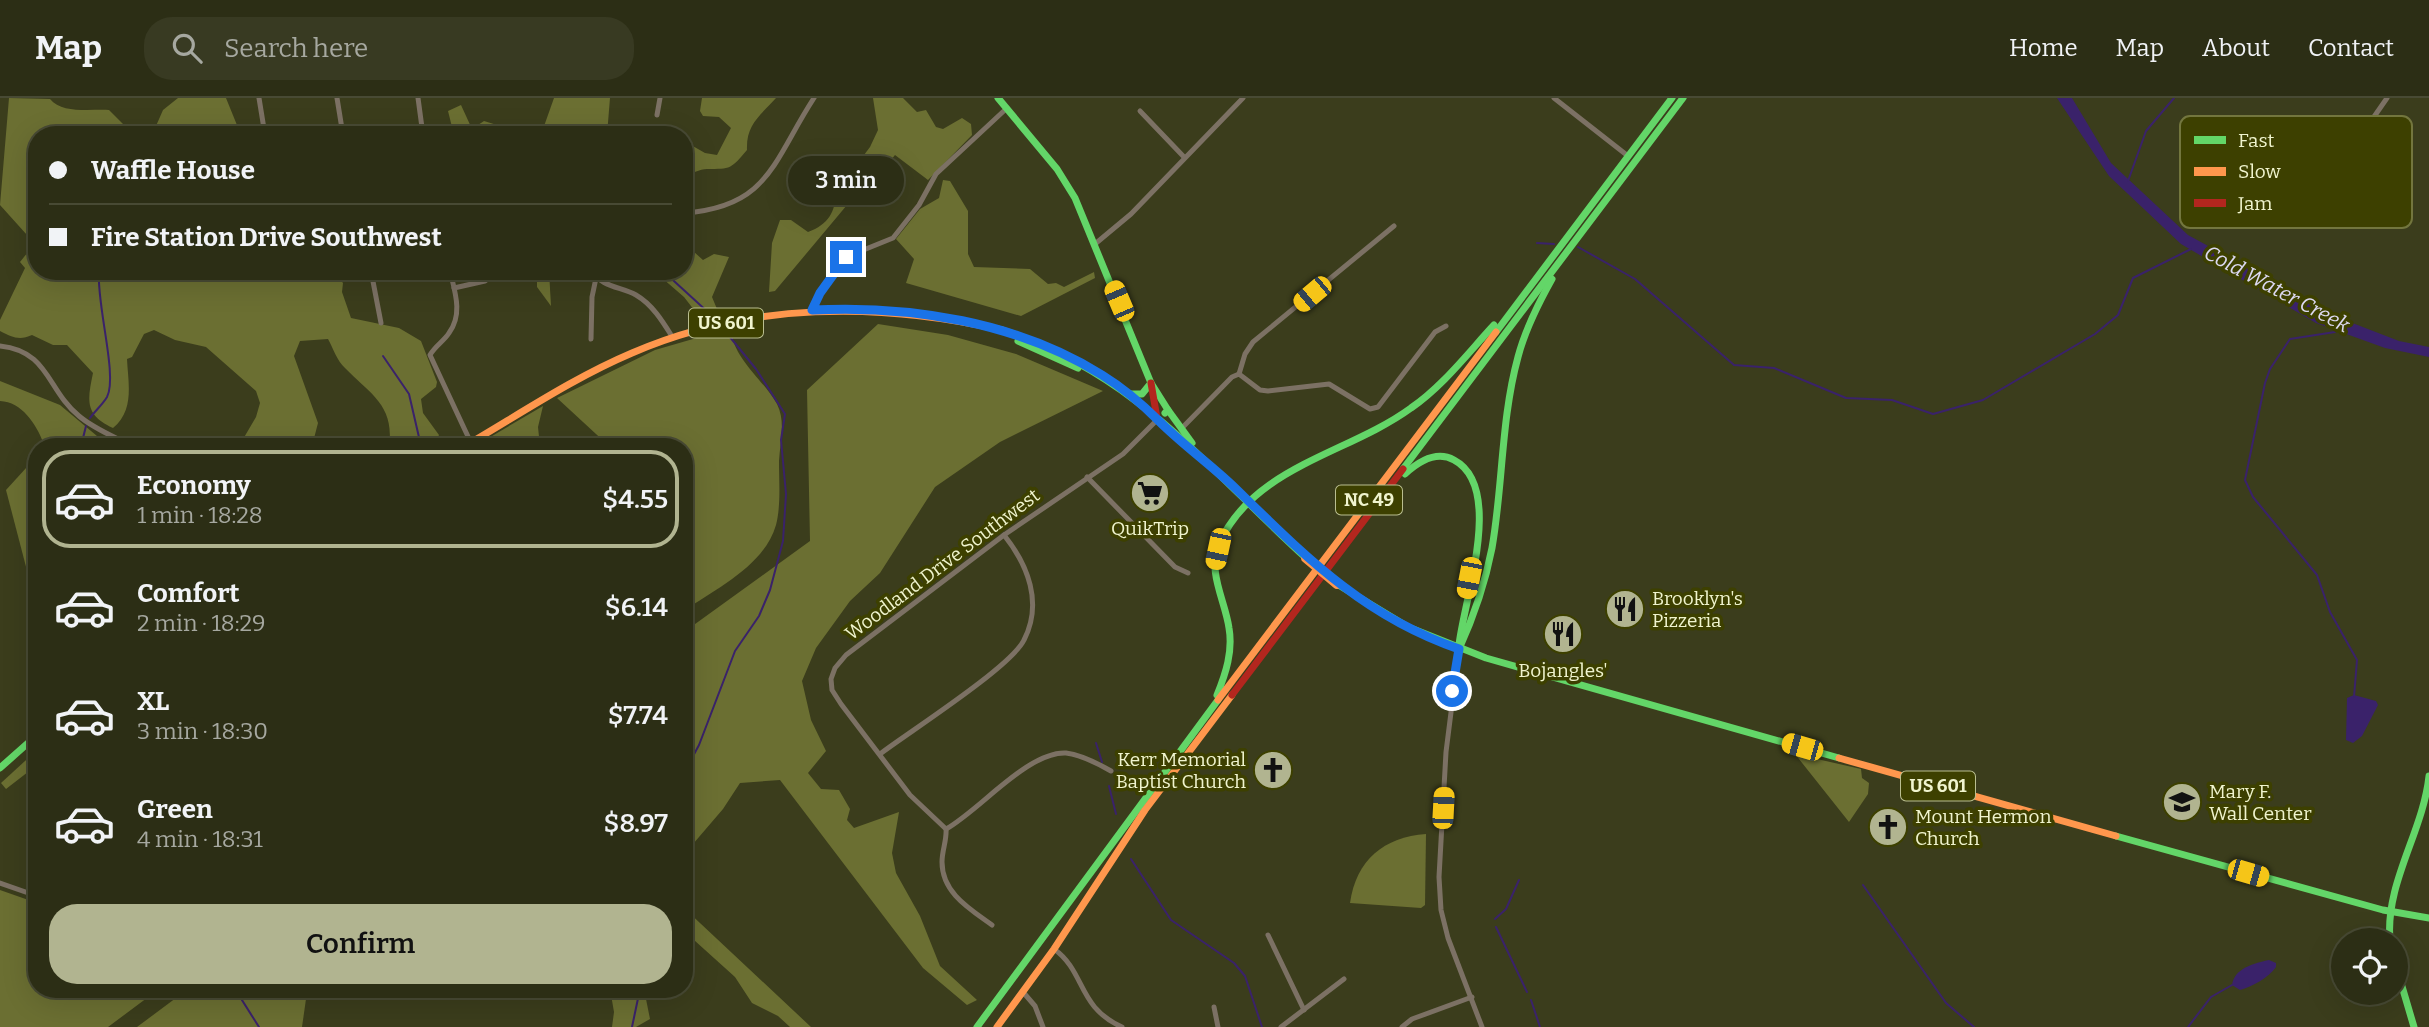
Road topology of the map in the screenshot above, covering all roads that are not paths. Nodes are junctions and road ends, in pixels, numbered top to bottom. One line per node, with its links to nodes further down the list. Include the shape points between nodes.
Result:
1 (259, 98): 16 (street)
2 (337, 98): 17 (street)
3 (418, 98): 18 (street)
4 (660, 98): 14 (street)
5 (814, 98): 21 (street, via 763,181 748,196 719,210)
6 (998, 98): 12 (main road)
7 (1243, 98): 20 (street)
8 (1554, 98): 19 (street)
9 (1672, 98): 19 (main road, NC 49)
10 (1683, 98): 24 (main road, NC 49)
11 (2387, 98): 15 (street)
12 (1007, 108): 23 (main road, via 1068,185); 32 (street, via 936,174 919,205 888,243 846,257)
13 (1140, 111): 20 (street)
14 (657, 115)
15 (2375, 116)
16 (264, 126)
17 (342, 126)
18 (422, 126)
19 (1628, 156): 31 (main road, NC 49)
20 (1184, 157): 23 (street, via 1131,214)
21 (693, 212)
22 (1394, 226): 39 (street, via 1253,342)
23 (1095, 244): 40 (main road)
24 (1566, 252): 50 (main road, NC 49); 54 (main road, via 1520,349 1492,546)
25 (372, 280): 33 (street)
26 (452, 280): 30 (street)
27 (486, 280): 30 (street)
28 (593, 280): 37 (street)
29 (606, 280): 36 (street, via 637,296)
30 (454, 288): 46 (street, via 457,311 453,327 430,355)
31 (1525, 292): 51 (main road, via 1412,408 1289,471); 55 (main road, NC 49)
32 (812, 310): 35 (main road, US 601, via 864,309 936,316); 36 (main road, US 601, via 754,317)
33 (381, 323)
34 (1446, 326): 39 (street, via 1435,332 1386,400 1374,408 1329,384 1268,391)
35 (1012, 335): 41 (main road, US 601, via 1058,349); 43 (main road, US 601, via 1072,365)
36 (673, 338): 47 (main road, US 601, via 602,369)
37 (591, 339)
38 (0, 346): 45 (street, via 37,360 80,417)
39 (1239, 374): 44 (street)
40 (1151, 383): 41 (main road, via 1142,394); 42 (main road); 43 (main road)
41 (1130, 394): 43 (main road, US 601)
42 (1168, 410): 43 (main road); 44 (main road)
43 (1157, 420): 48 (main road, US 601); 49 (street, Woodland Drive Southwest, via 1129,449)
44 (1181, 429): 48 (main road)
45 (118, 438)
46 (465, 438)
47 (480, 438)
48 (1205, 461): 51 (main road, US 601)
49 (1087, 477): 52 (street, Woodland Drive Southwest); 53 (street, via 1175,567)
50 (1387, 489): 54 (main road, via 1413,466 1434,457 1460,462 1479,484 1480,516); 69 (main road, NC 49, via 1128,834)
51 (1250, 503): 54 (main road, US 601, bridge, via 1337,584 1397,623); 55 (main road, via 1222,537 1215,563 1230,642 1226,673)
52 (1004, 535): 57 (street, via 1020,557 1032,588 1025,639 1007,659); 57 (street, Woodland Drive Southwest, via 835,668 831,679 834,695)
53 (1188, 573)
54 (1459, 649): 64 (main road, US 601); 73 (street, via 1447,732 1439,877 1446,930)
55 (1212, 708): 71 (main road, NC 49)
56 (28, 743): 58 (main road)
57 (880, 754): 61 (street, Woodland Drive Southwest, via 910,794)
58 (0, 768)
59 (1111, 771): 61 (street, via 1083,757 1056,755 1026,768)
60 (2429, 776): 64 (main road, via 2425,807)
61 (946, 829): 66 (street, via 942,864 948,887)
62 (0, 883): 63 (street)
63 (28, 893)
64 (2389, 912): 65 (main road, US 601); 67 (main road)
65 (2429, 918)
66 (992, 925)
67 (2390, 928)
68 (1268, 935): 76 (street)
69 (1054, 949): 72 (main road, NC 49); 80 (street, via 1097,1012)
70 (1344, 979): 76 (street)
71 (1008, 985): 77 (main road, NC 49); 78 (main road, via 1013,988 1012,996 994,1021)
72 (1023, 992): 78 (main road, NC 49); 79 (street)
73 (1472, 997): 83 (street); 84 (street)
74 (2408, 1005): 85 (main road)
75 (1214, 1007): 81 (street)
76 (1304, 1010): 82 (street)
77 (977, 1027)
78 (997, 1027)
79 (1043, 1027)
80 (1122, 1027)
81 (1218, 1027)
82 (1281, 1027)
83 (1402, 1027)
84 (1482, 1027)
85 (2414, 1027)

